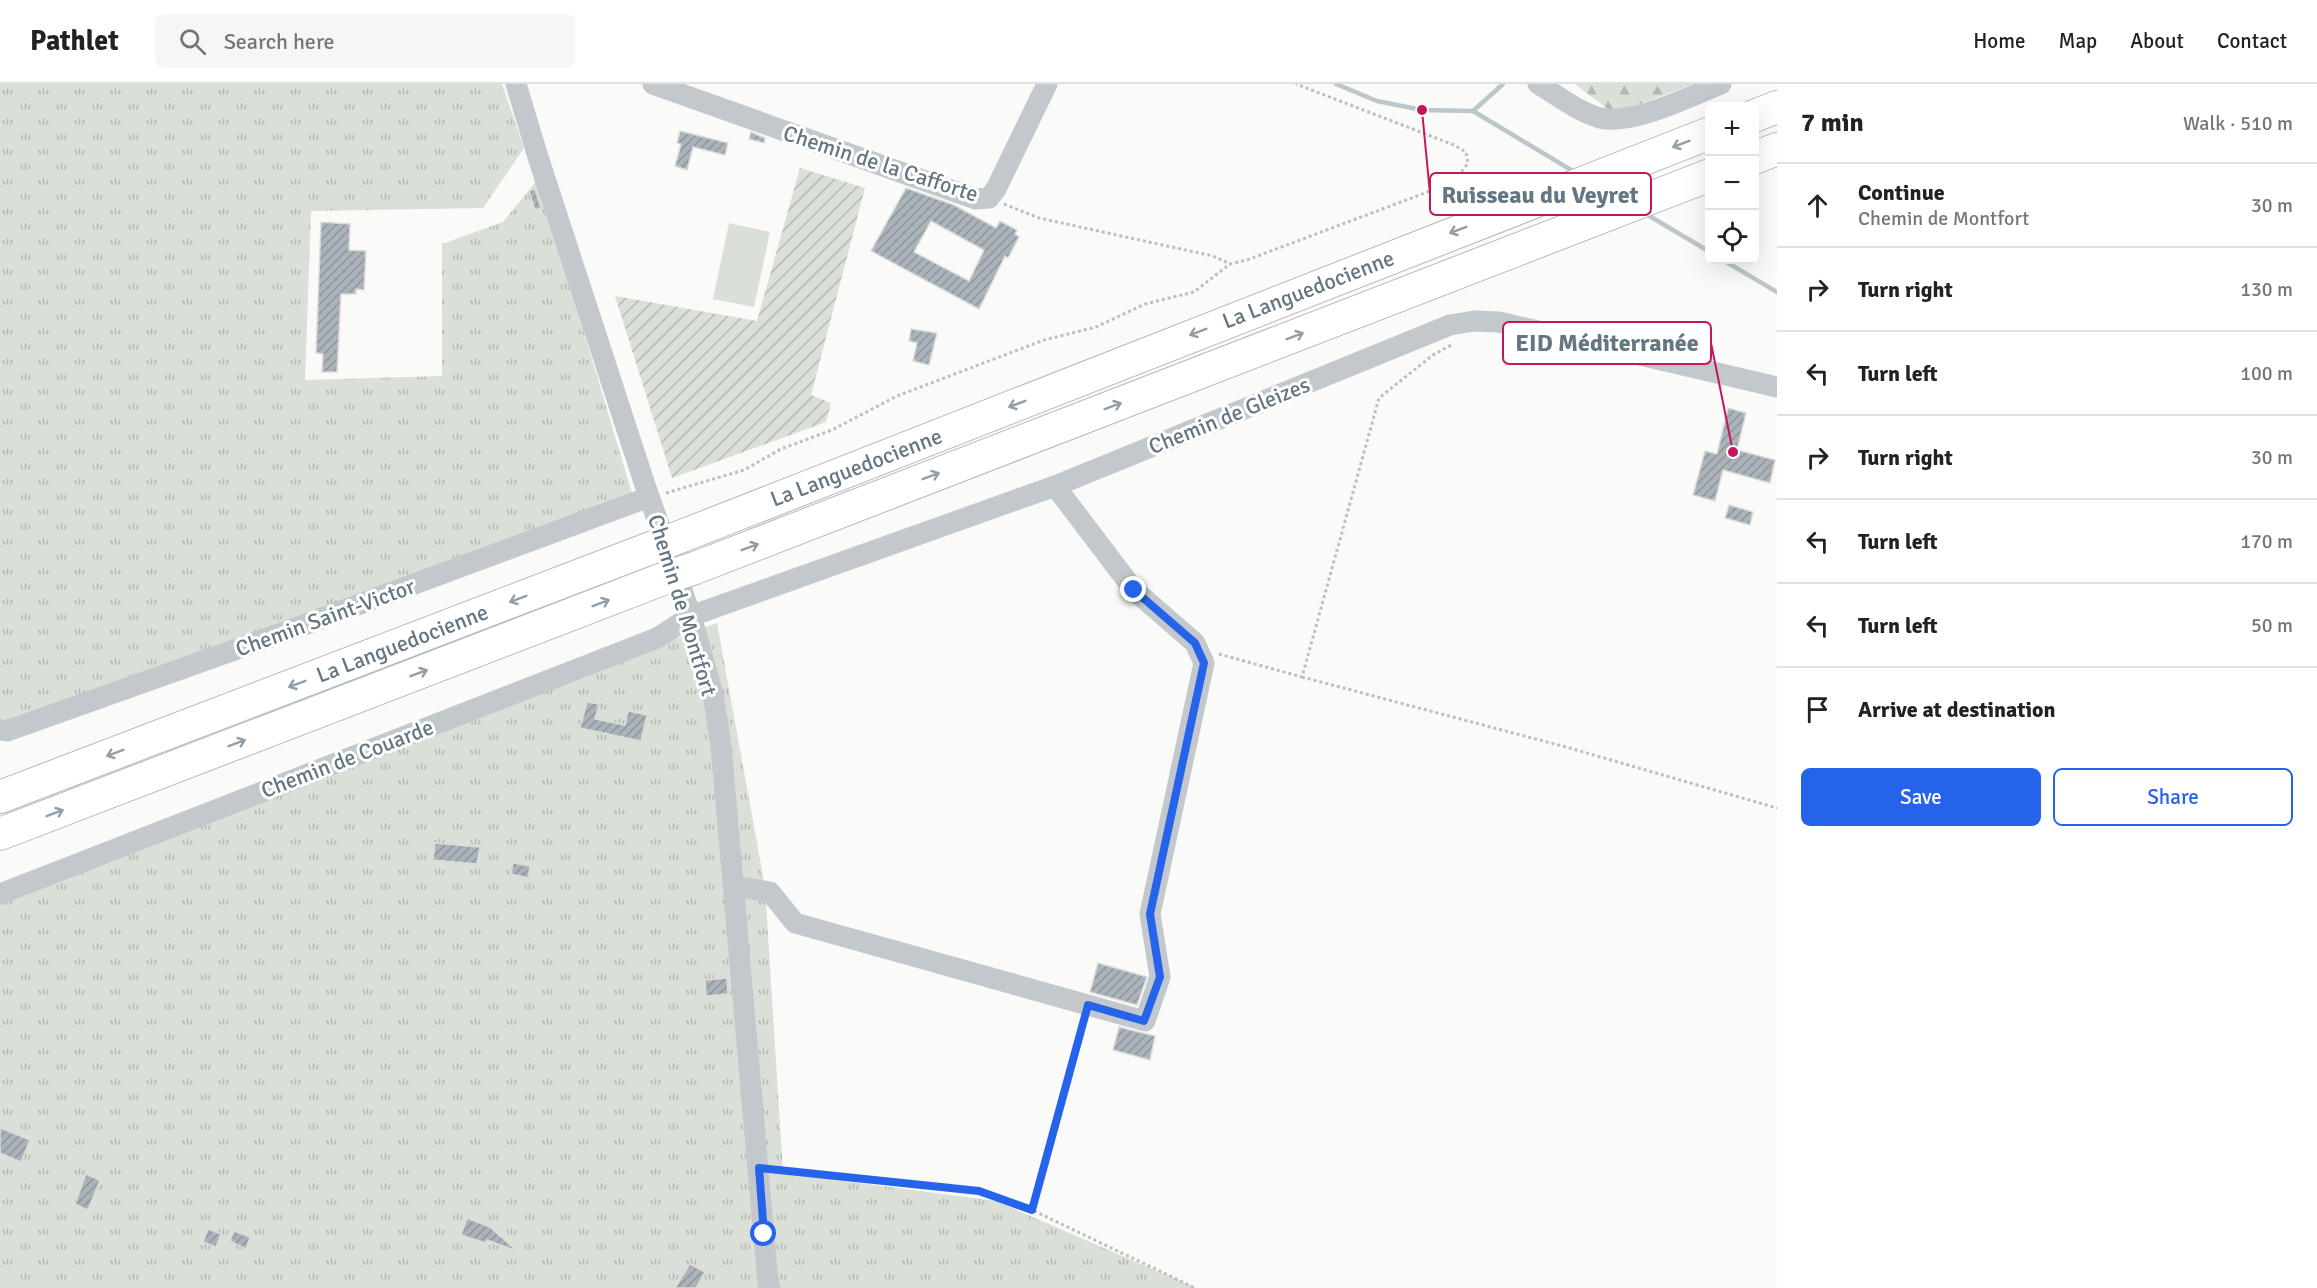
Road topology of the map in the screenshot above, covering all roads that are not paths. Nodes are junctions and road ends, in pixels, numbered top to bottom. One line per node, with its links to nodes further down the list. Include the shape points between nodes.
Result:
1 (516, 84): 14 (street, Chemin de Montfort)
2 (653, 84): 3 (street, Chemin de la Cafforte, via 976,200 989,198 996,189)
3 (1047, 84)
4 (1538, 84): 5 (street, via 1600,118 1618,119 1638,116)
5 (1721, 84)
6 (1777, 107): 7 (highway)
7 (1759, 114)
8 (1705, 135): 17 (highway, La Languedocienne, one-way to 17, bridge, via 682,536)
9 (1777, 149): 10 (highway)
10 (1759, 156)
11 (1700, 179): 18 (highway, La Languedocienne, one-way to 11)
12 (1777, 387): 13 (street, Chemin de Gleizes, via 1499,321 1474,321 1450,325)
13 (1055, 486): 15 (street, Chemin de Gleizes); 19 (street, via 1134,590 1195,643 1204,663 1150,914 1160,977 1144,1021 795,923 770,892)
14 (649, 497): 15 (street, Chemin de Montfort); 16 (street, Chemin Saint-Victor, via 249,645 7,731)
15 (692, 616): 19 (street, Chemin de Montfort, via 722,746); 20 (street, Chemin de Couarde, via 657,638)
16 (0, 730)
17 (0, 797)
18 (0, 834)
19 (734, 886): 21 (street, Chemin de Montfort)
20 (0, 894)
21 (770, 1288)

